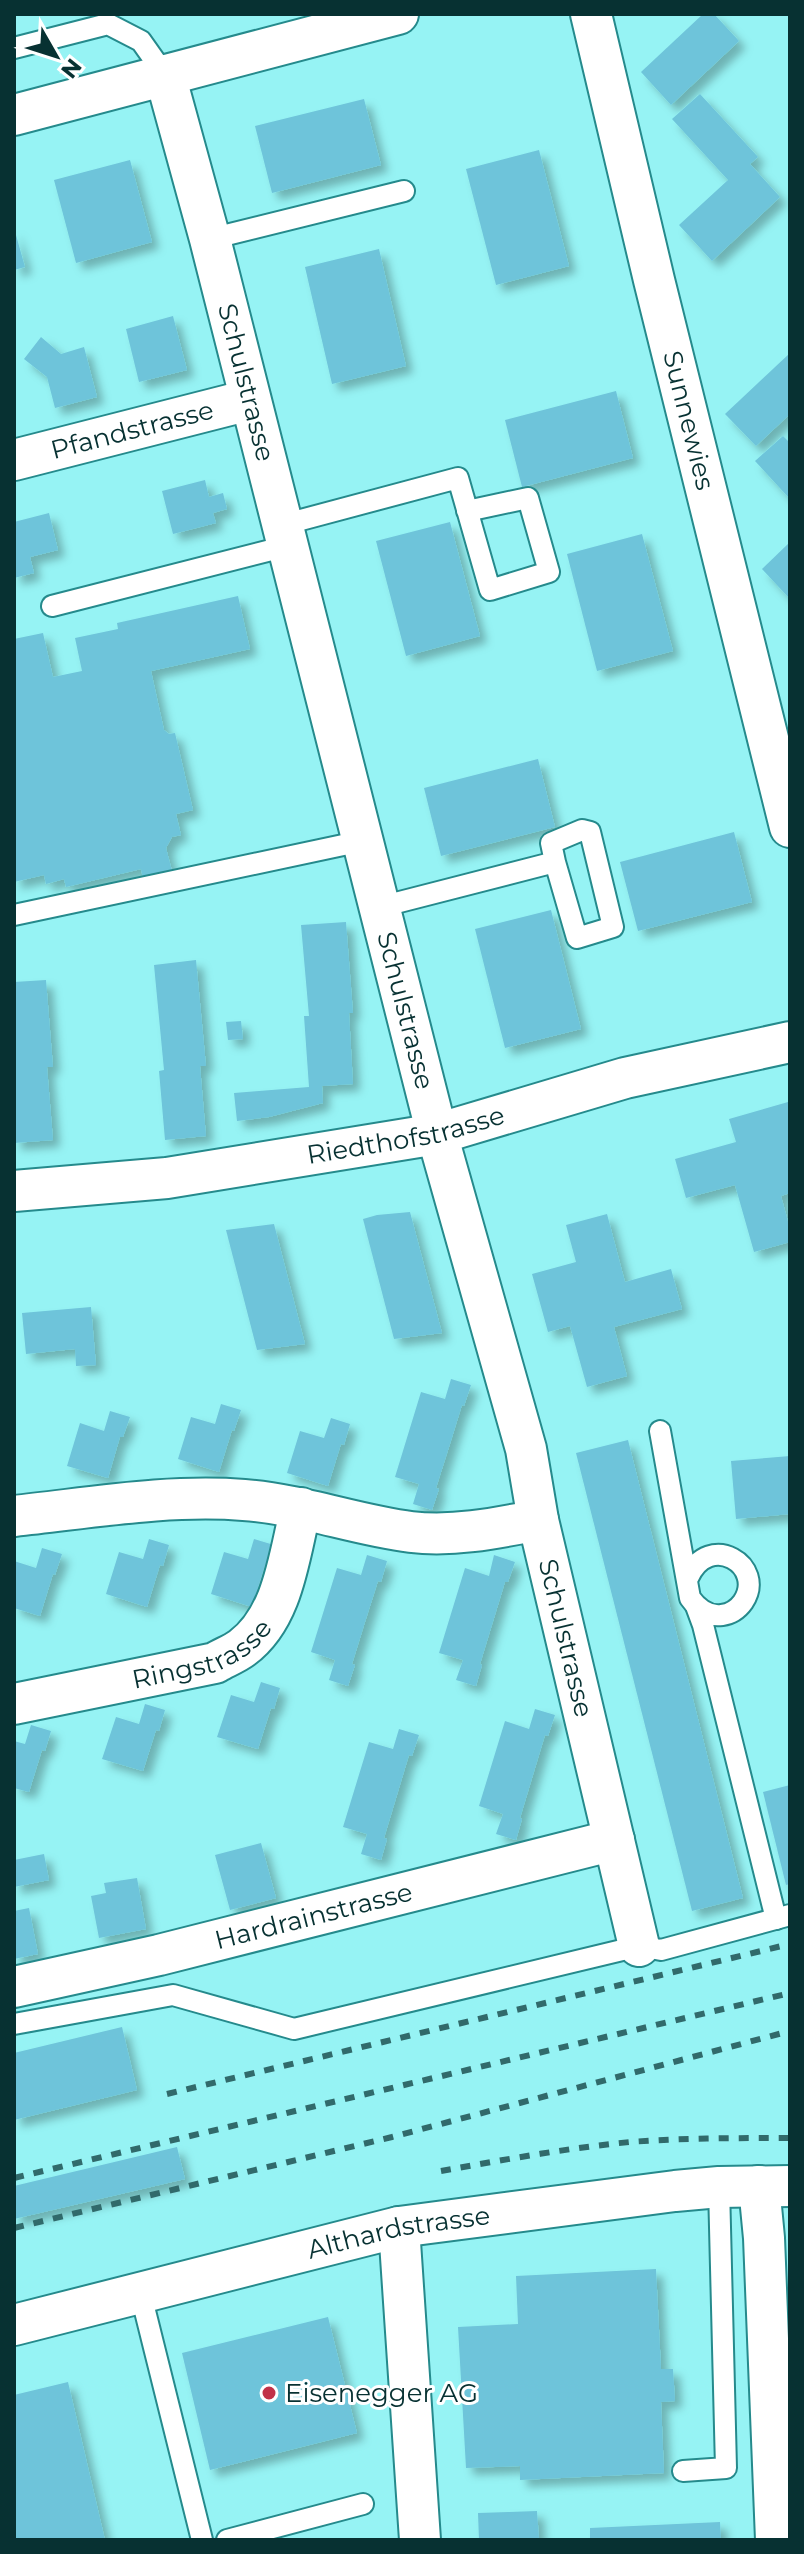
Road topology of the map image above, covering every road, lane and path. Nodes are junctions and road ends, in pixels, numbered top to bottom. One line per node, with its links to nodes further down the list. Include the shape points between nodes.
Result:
1 (398, 14): 4 (street)
2 (591, 14): 13 (street, Sunnewies)
3 (14, 48): 4 (lane, via 108,24 141,41)
4 (165, 75): 5 (street); 7 (street, Schulstrasse)
5 (14, 115)
6 (404, 191): 7 (lane)
7 (210, 239): 8 (street, Schulstrasse)
8 (249, 400): 9 (street, Pfandstrasse); 11 (street, Schulstrasse)
9 (14, 460)
10 (467, 511): 10 (lane, via 528,498 549,572 490,590); 11 (lane, via 458,478)
11 (284, 536): 12 (lane); 14 (street, Schulstrasse)
12 (52, 606)
13 (790, 827)
14 (362, 841): 16 (street, Schulstrasse); 17 (lane)
15 (555, 862): 15 (lane, via 551,843 582,830 590,832 613,927 577,938); 16 (lane)
16 (380, 907): 19 (street, Schulstrasse)
17 (14, 915)
18 (790, 1042): 19 (street, Riedthofstrasse, via 625,1078)
19 (437, 1134): 20 (street, Riedthofstrasse, via 167,1178); 24 (street, Schulstrasse, via 526,1449)
20 (14, 1191)
21 (660, 1431): 25 (lane)
22 (301, 1508): 23 (street, via 185,1499); 24 (street, via 412,1532 470,1532); 27 (street, Ringstrasse, via 276,1604 242,1648 215,1663)
23 (14, 1516)
24 (538, 1520): 28 (street, Schulstrasse)
25 (688, 1578): 26 (lane); 26 (lane, via 699,1561 719,1554 738,1561 748,1579 745,1599 731,1612 712,1615)
26 (696, 1606): 29 (lane)
27 (14, 1704)
28 (614, 1840): 30 (street, Schulstrasse); 31 (street, Hardrainstrasse)
29 (783, 1917): 30 (lane, via 661,1950)
30 (639, 1946): 32 (lane, via 294,2029 173,1995)
31 (14, 1987)
32 (14, 2024)
33 (774, 2186): 34 (street, Althardstrasse); 43 (street, via 764,2238)
34 (719, 2187): 35 (street, Althardstrasse); 38 (lane, via 726,2468)
35 (399, 2227): 36 (street, Althardstrasse); 42 (street)
36 (140, 2291): 37 (street, Althardstrasse); 40 (lane)
37 (14, 2325)
38 (683, 2471)
39 (363, 2504): 41 (lane)
40 (202, 2540)
41 (227, 2540)
42 (420, 2540)
43 (776, 2540)

